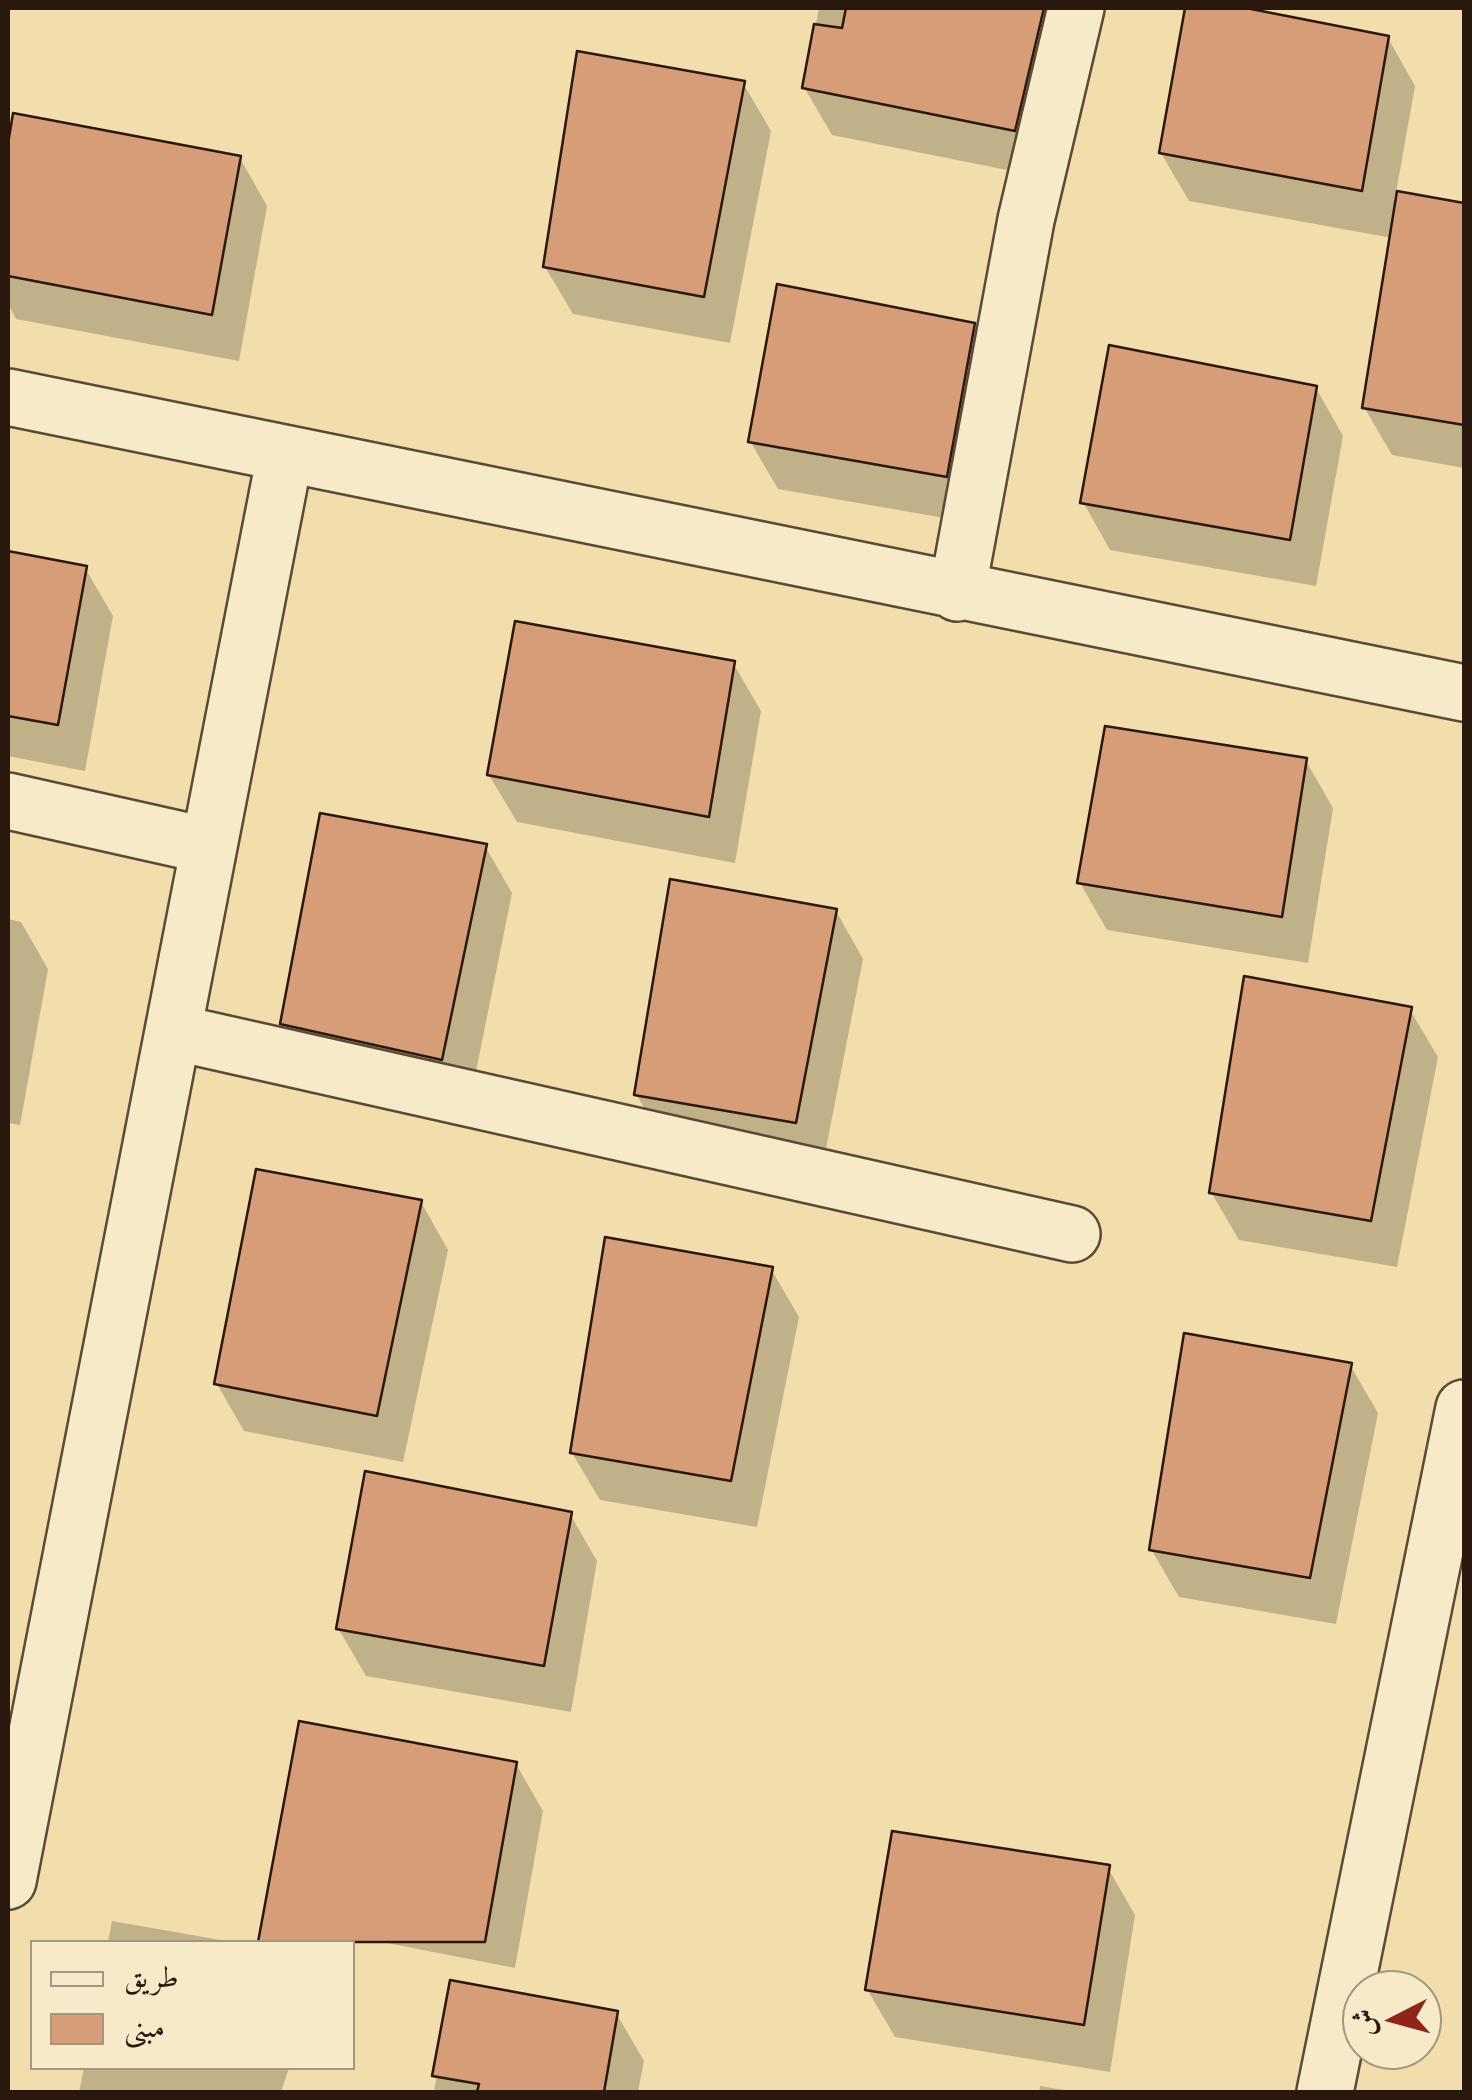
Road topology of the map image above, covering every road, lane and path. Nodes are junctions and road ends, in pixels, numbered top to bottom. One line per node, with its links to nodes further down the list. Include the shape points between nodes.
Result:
1 (1076, 8): 4 (street, via 1026,220)
2 (8, 397): 3 (street)
3 (286, 454): 4 (street); 7 (street)
4 (957, 593): 5 (street)
5 (1464, 694)
6 (8, 801): 7 (street)
7 (209, 846): 8 (street)
8 (173, 1032): 9 (street); 11 (street)
9 (1072, 1234)
10 (1464, 1408): 12 (street)
11 (8, 1880)
12 (1325, 2092)

